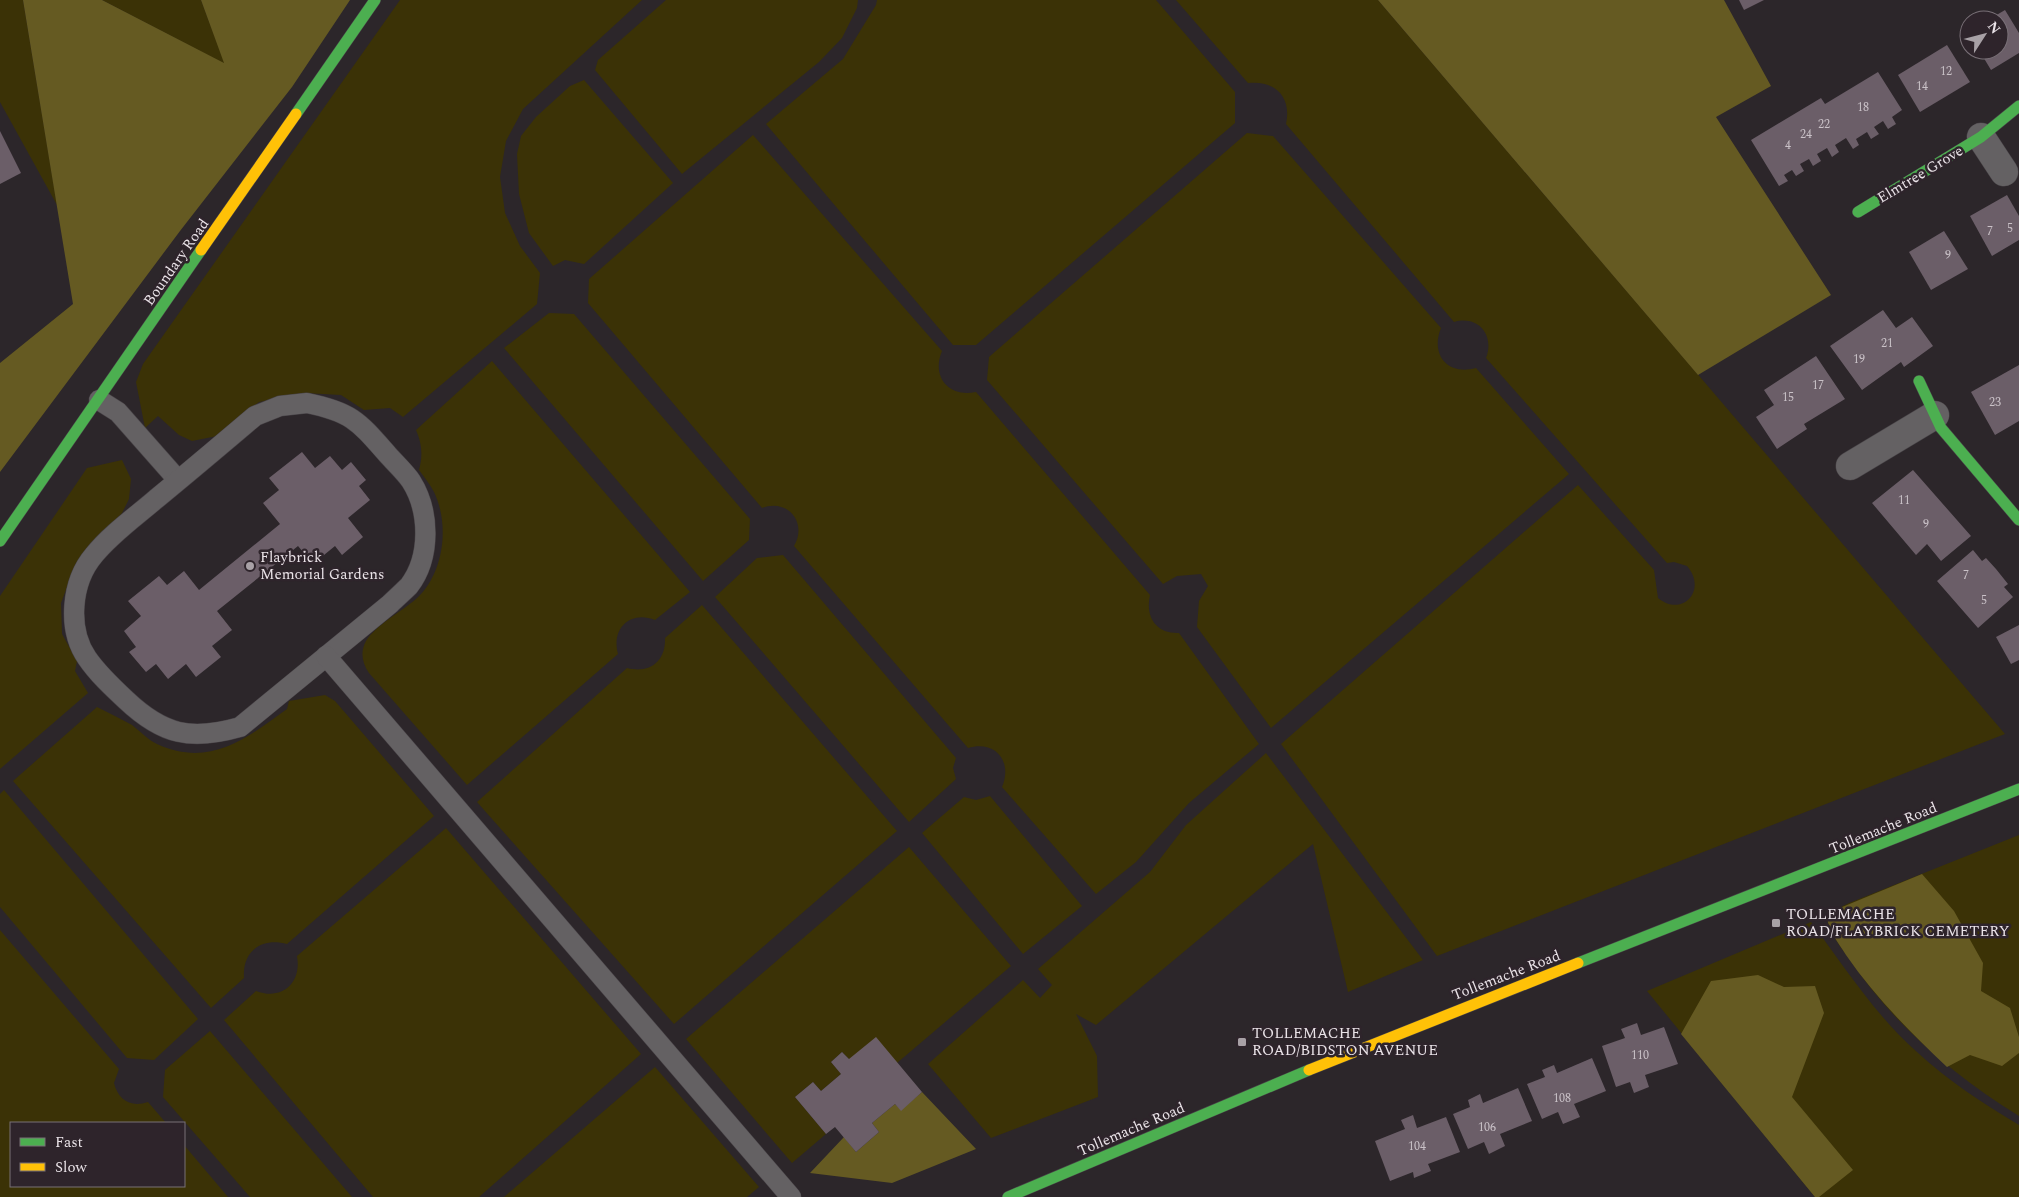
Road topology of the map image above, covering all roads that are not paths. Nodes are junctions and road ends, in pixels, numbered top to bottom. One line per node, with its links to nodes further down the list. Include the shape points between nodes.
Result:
1 (374, 0): 7 (street, Boundary Road)
2 (2019, 106): 3 (street, Elmtree Grove)
3 (1981, 137): 4 (street); 5 (street, Elmtree Grove)
4 (2004, 172)
5 (1858, 212)
6 (1919, 381): 8 (street)
7 (99, 400): 10 (lane, via 118,412); 12 (street, Boundary Road)
8 (1935, 415): 9 (street); 11 (street, via 1942,428)
9 (1850, 466)
10 (178, 480): 13 (lane, via 255,416 280,406 307,404 334,409 358,422 411,481 423,505 426,533 422,560 409,585 390,604); 13 (lane, via 93,555 80,579 74,605 76,632 86,657 142,715 164,728 189,734 215,734 240,727)
11 (2015, 507)
12 (0, 541)
13 (326, 656): 15 (lane)
14 (2019, 789): 16 (street, Tollemache Road, via 1364,1047)
15 (791, 1197)
16 (1008, 1197)

